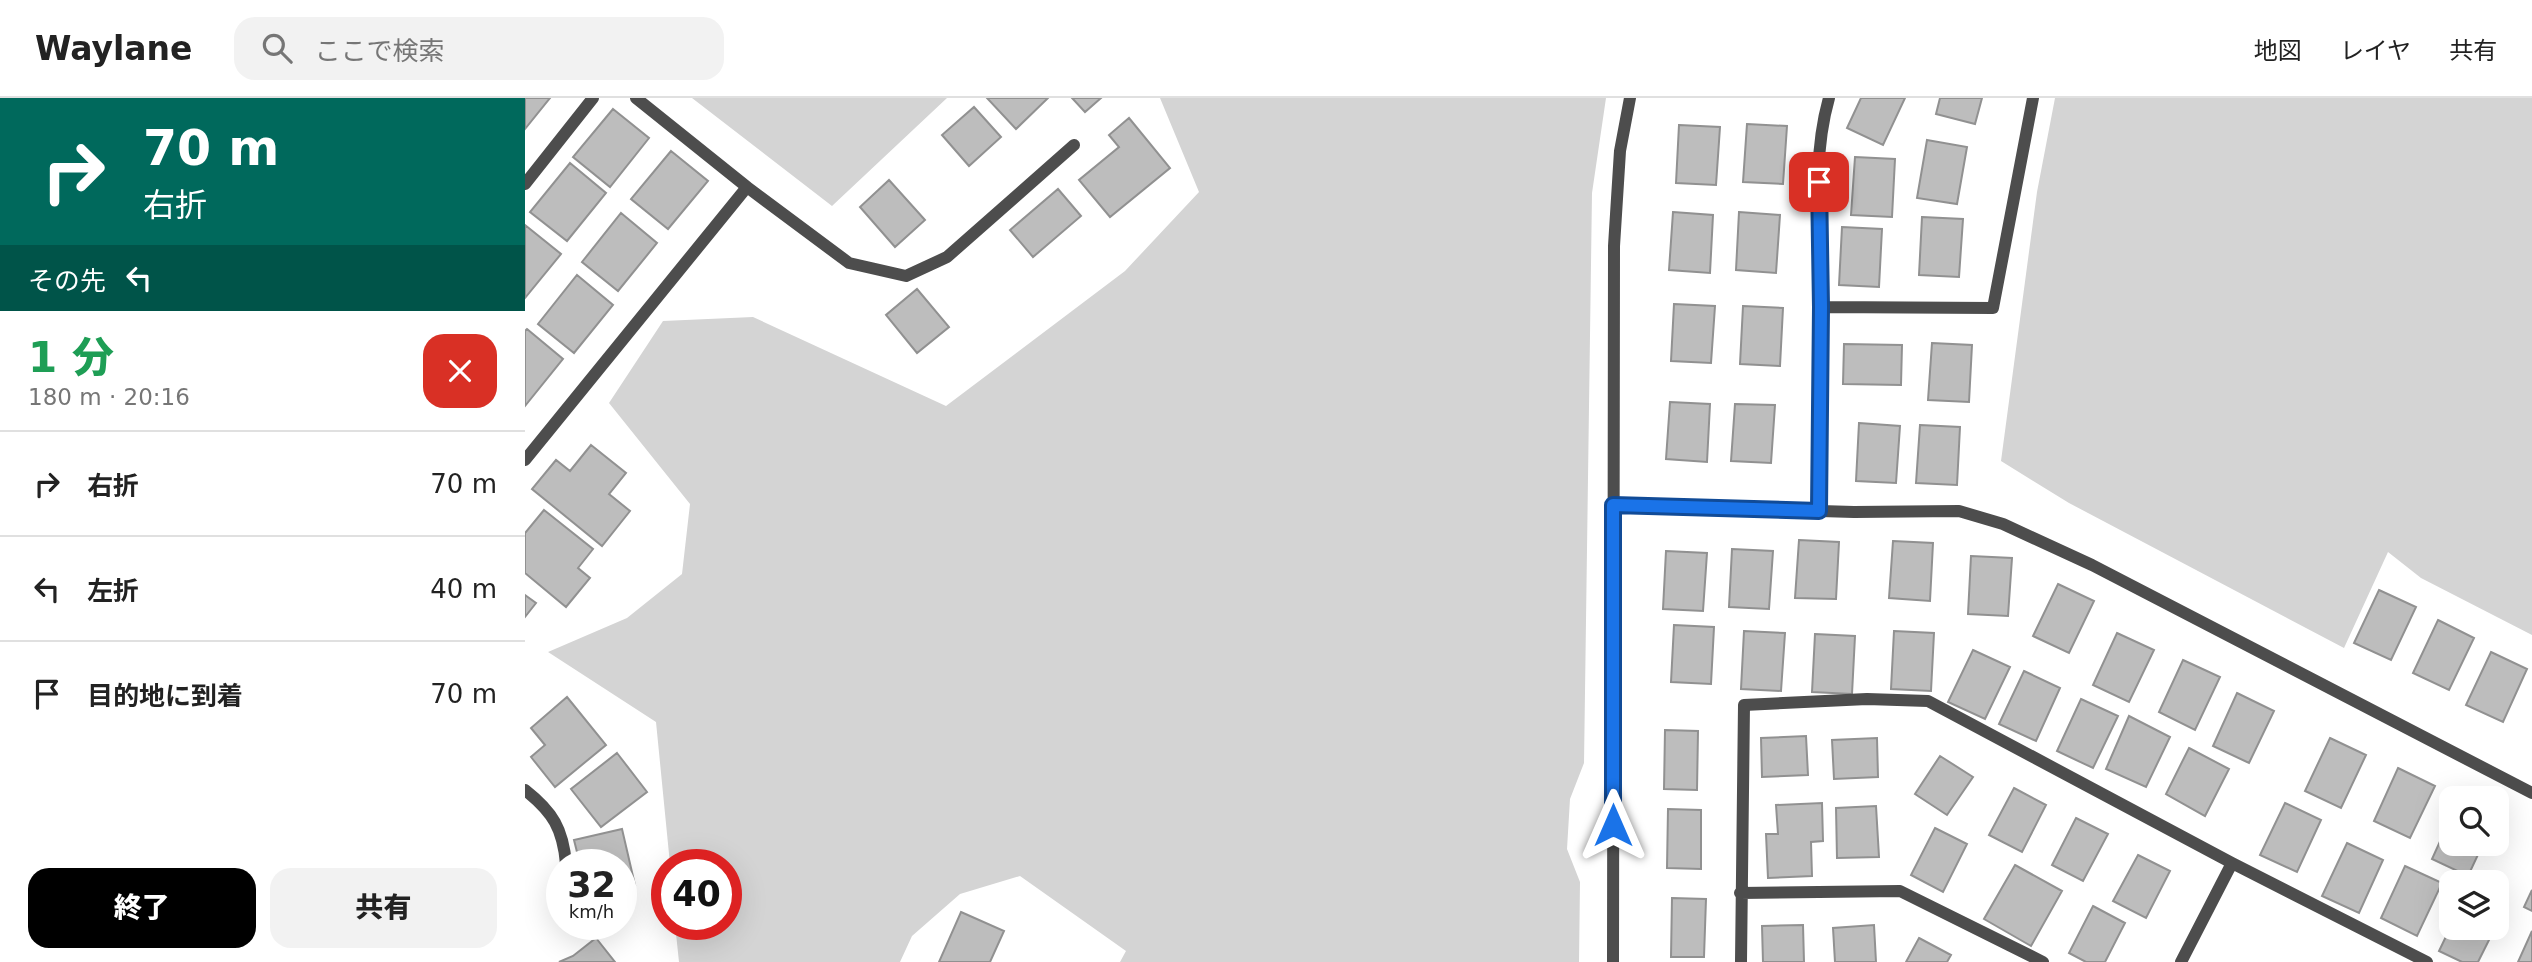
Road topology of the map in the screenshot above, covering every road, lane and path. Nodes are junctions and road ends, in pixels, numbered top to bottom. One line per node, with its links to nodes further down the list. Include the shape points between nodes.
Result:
1 (593, 98): 7 (street)
2 (636, 98): 8 (street)
3 (1630, 98): 11 (street, via 1620,151 1614,246)
4 (1829, 98): 9 (street, via 1819,182)
5 (2033, 98): 9 (street, via 1993,308)
6 (1074, 145): 8 (street, via 947,257 906,276 849,263)
7 (525, 184)
8 (747, 187): 10 (street)
9 (1821, 307): 12 (street)
10 (525, 460)
11 (1613, 505): 12 (street); 18 (street)
12 (1819, 511): 14 (street, via 1959,511 2003,524 2092,565)
13 (525, 790): 15 (street, via 545,806)
14 (2532, 793)
15 (564, 849)
16 (2232, 863): 17 (street, via 1928,701 1744,705); 21 (street); 22 (street)
17 (1740, 893): 19 (street); 20 (street, via 1900,891)
18 (1613, 962)
19 (1741, 962)
20 (2043, 962)
21 (2181, 962)
22 (2427, 962)

